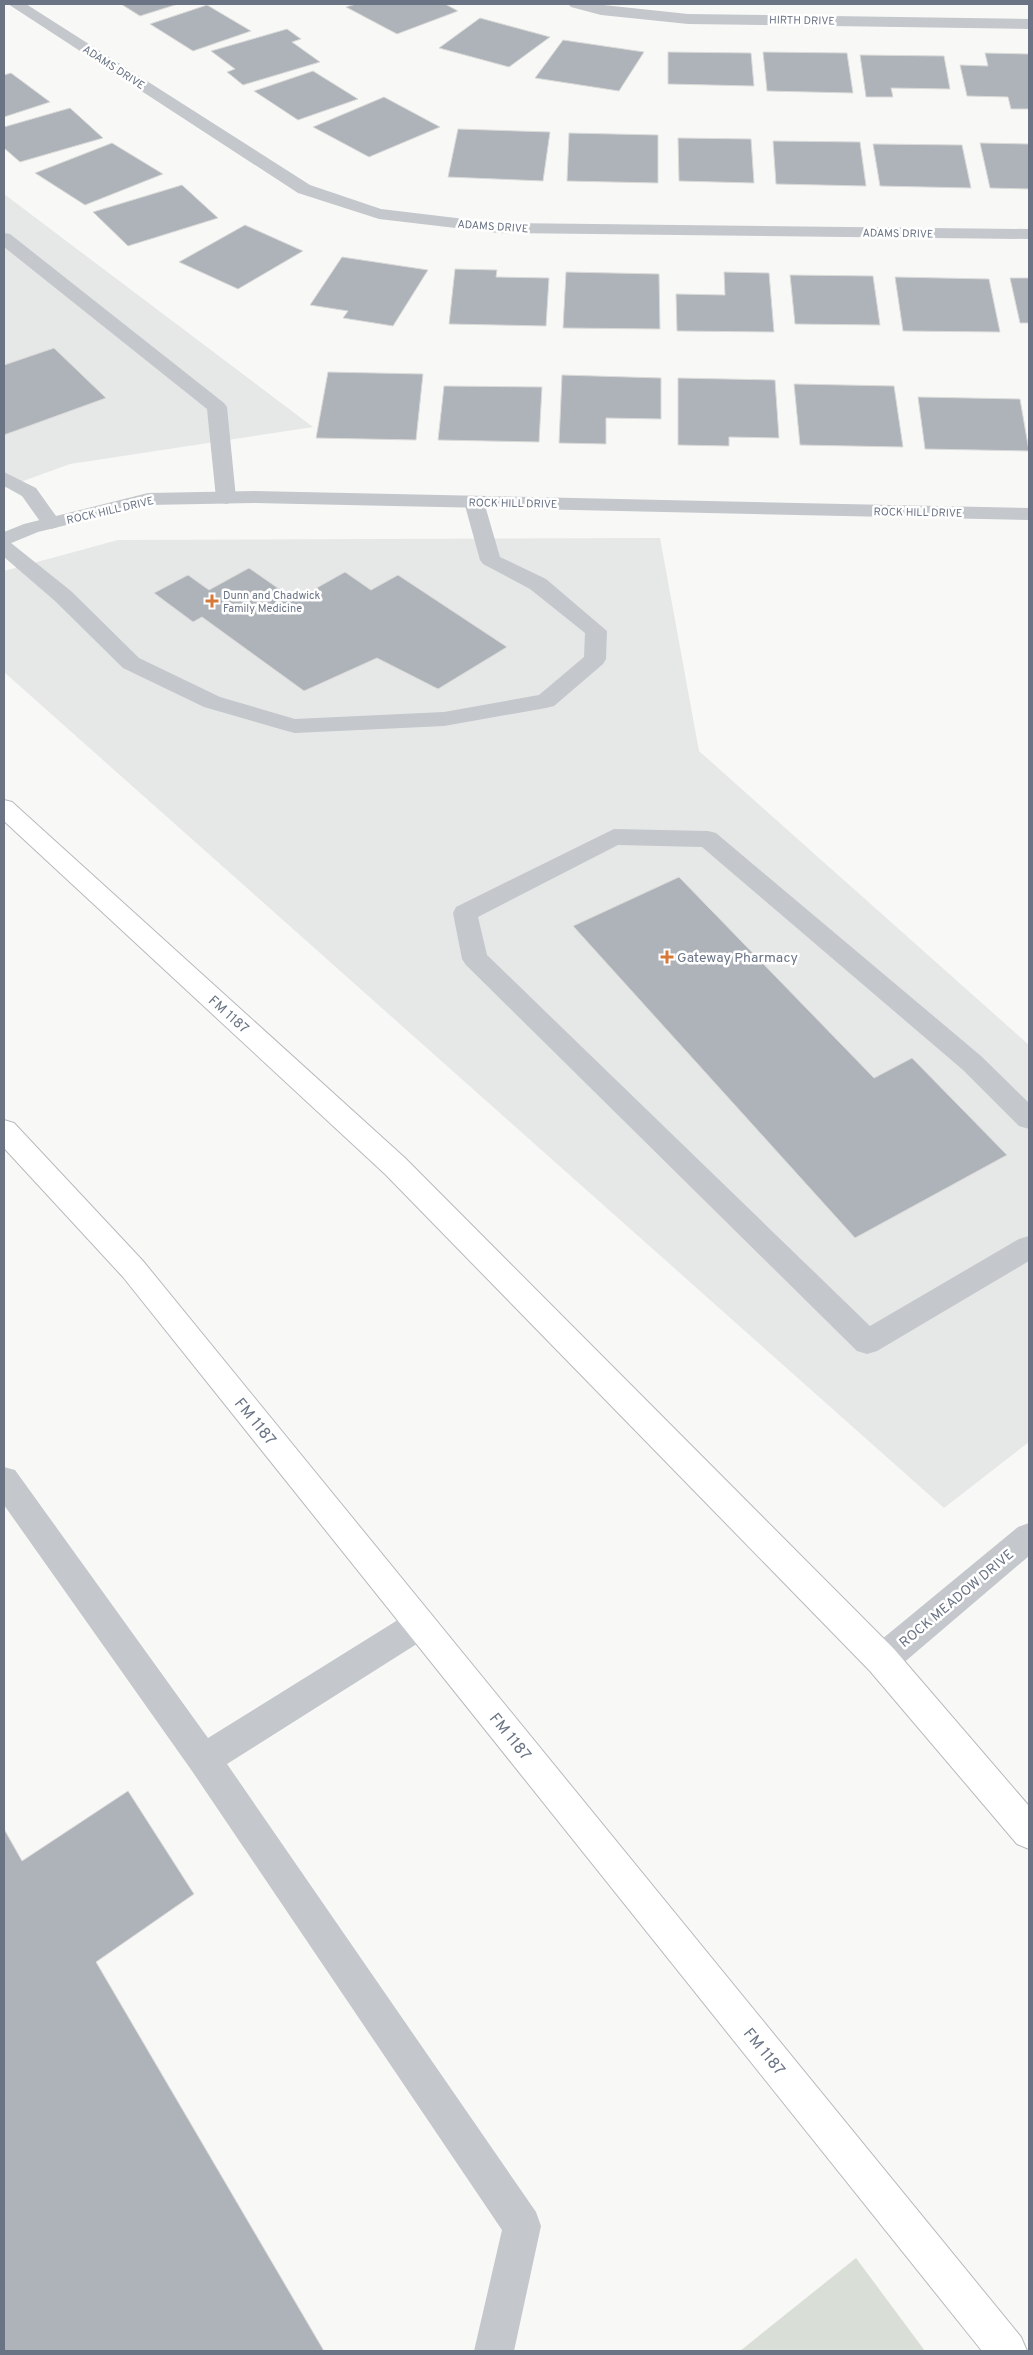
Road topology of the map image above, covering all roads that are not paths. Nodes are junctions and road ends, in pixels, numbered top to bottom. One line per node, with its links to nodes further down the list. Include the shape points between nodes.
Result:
1 (16, 4): 4 (street, ADAMS DRIVE, via 304,189 379,214 498,228)
2 (576, 4): 3 (street, HIRTH DRIVE, via 601,10 688,18)
3 (1029, 24)
4 (1029, 234)
5 (4, 238): 7 (street, via 217,407)
6 (4, 478): 10 (street, via 29,492)
7 (226, 498): 8 (street, ROCK HILL DRIVE); 10 (street, ROCK HILL DRIVE, via 148,499)
8 (474, 502): 9 (street, ROCK HILL DRIVE); 12 (street, via 490,560 538,584 596,631 595,659 546,701 444,719 295,726 212,702 131,663 63,596)
9 (1029, 514)
10 (51, 523): 11 (street, ROCK HILL DRIVE)
11 (4, 540)
12 (4, 547)
13 (4, 808): 20 (main road, FM 1187 / FM 1187, via 395,1166)
14 (1029, 1119): 16 (street, via 972,1063 708,839 614,837 465,913 475,959 866,1342)
15 (4, 1130): 19 (main road, FM 1187 / FM 1187, via 133,1269)
16 (1029, 1247)
17 (4, 1480): 21 (street)
18 (1029, 1537): 20 (street, ROCK MEADOW DRIVE)
19 (420, 1624): 21 (street); 24 (main road, FM 1187 / FM 1187)
20 (882, 1660): 22 (main road, FM 1187 / FM 1187)
21 (204, 1760): 23 (street, via 522,2226)
22 (1029, 1832)
23 (494, 2351)
24 (1007, 2351)

